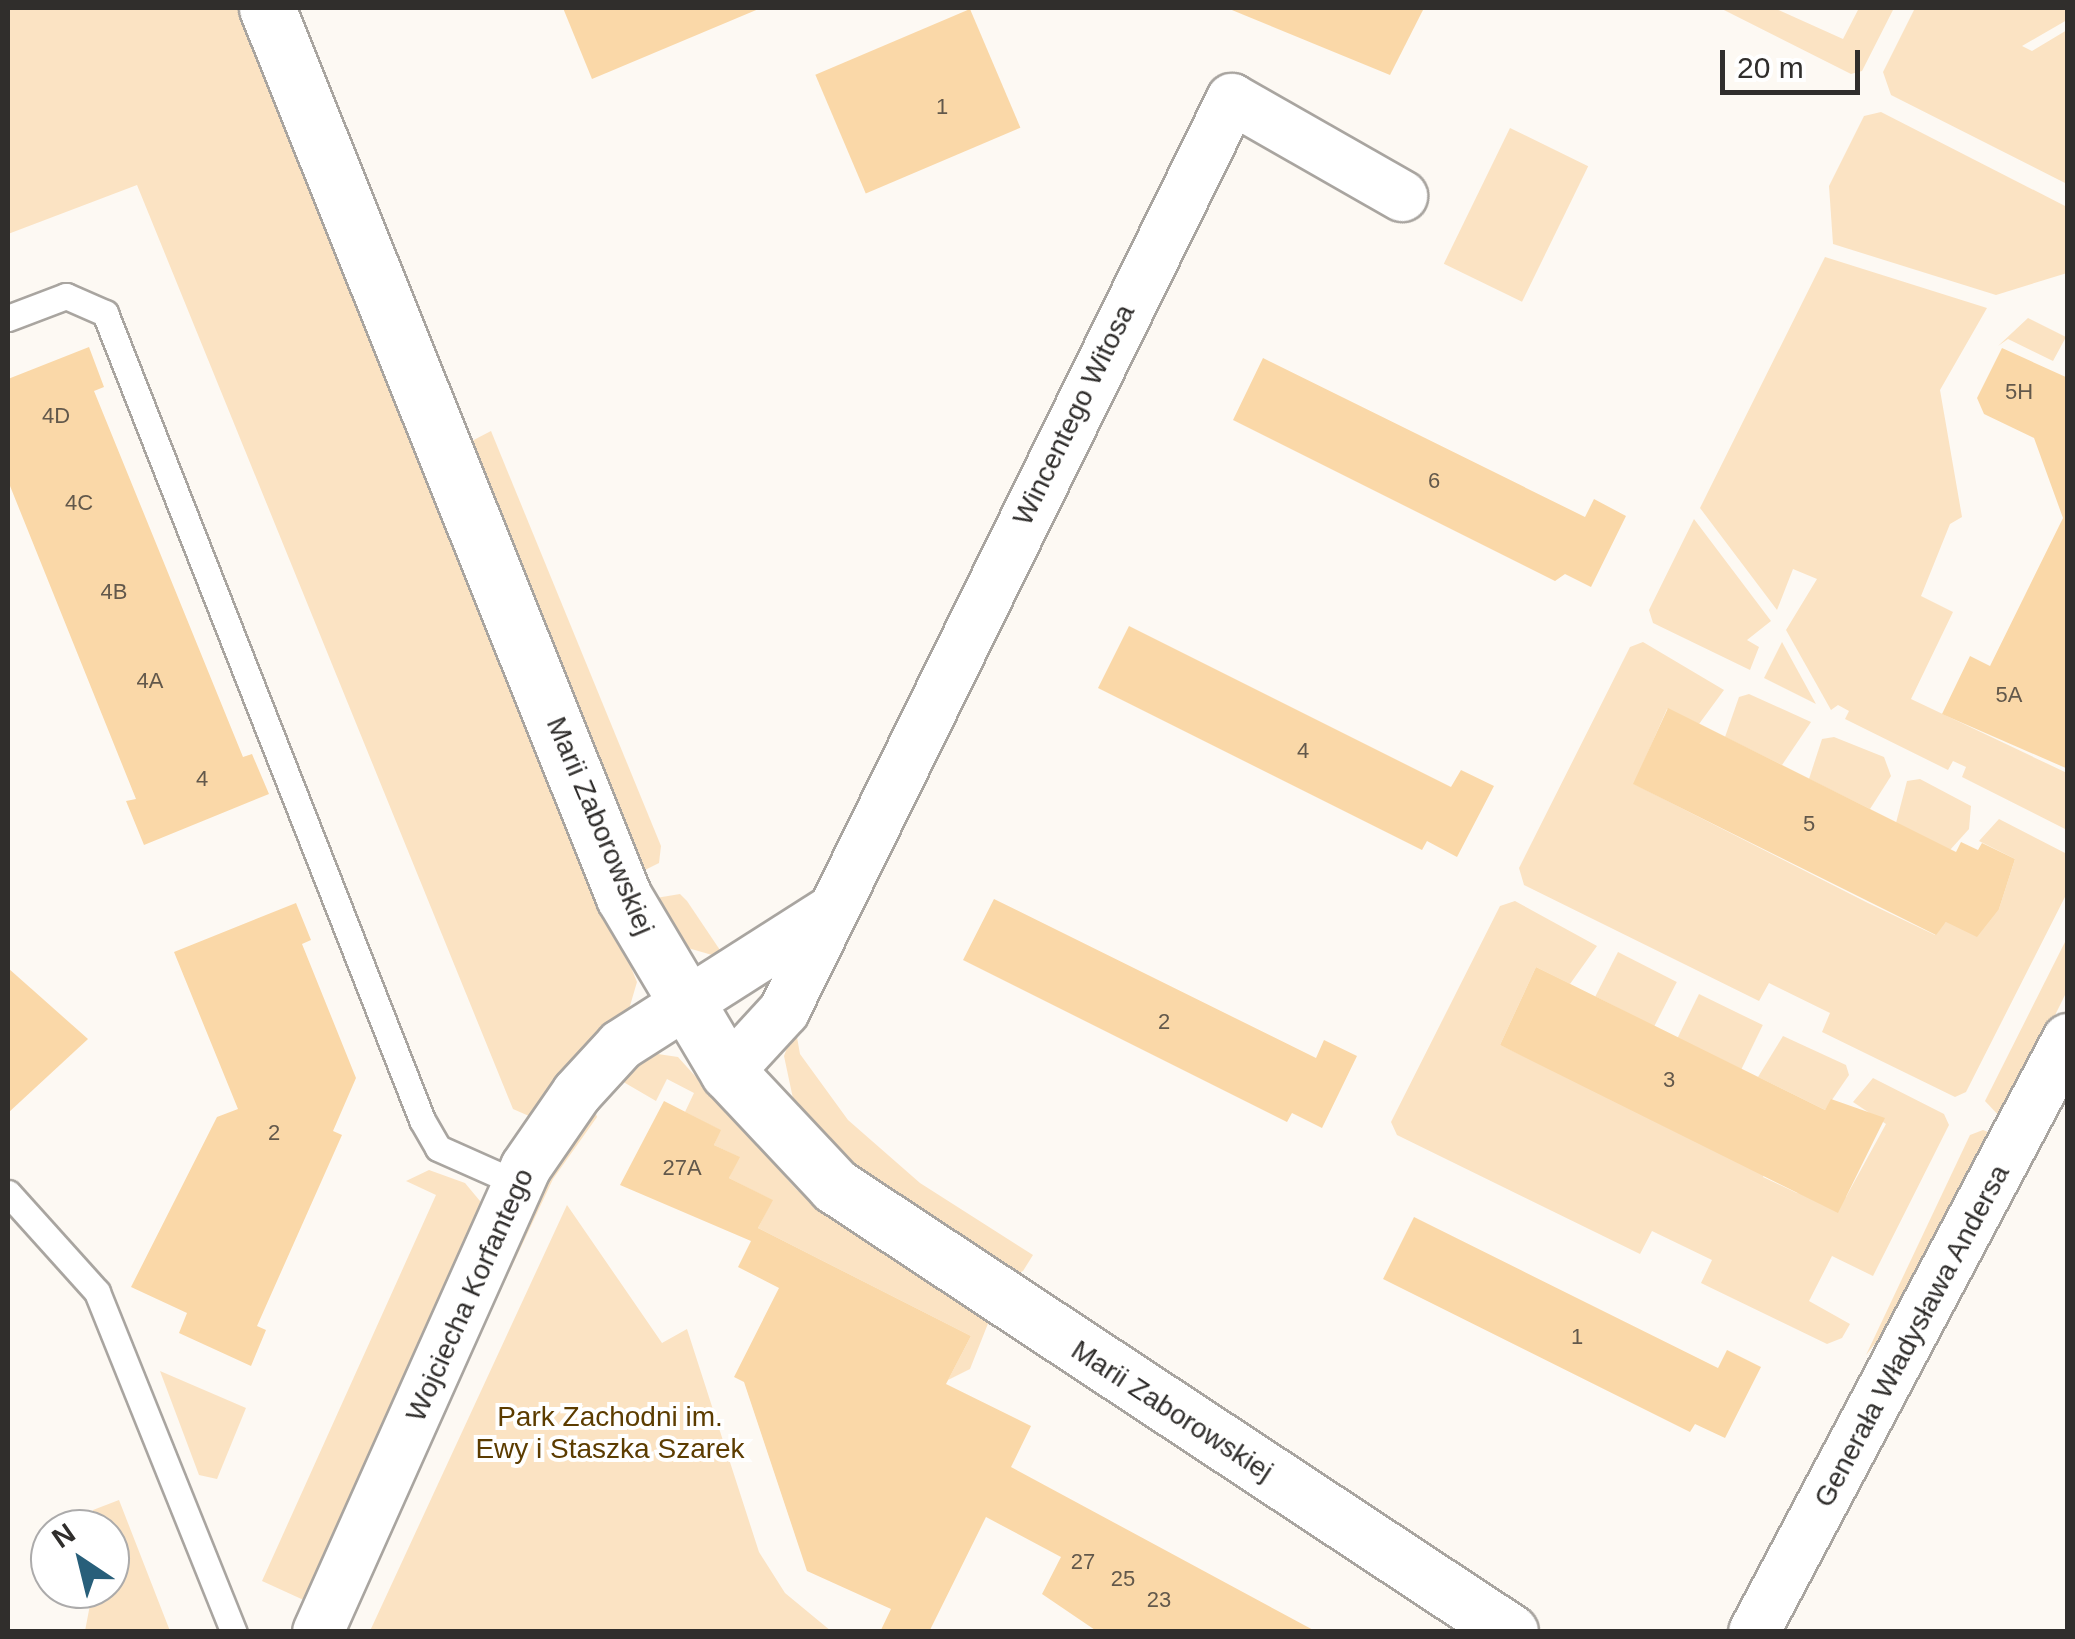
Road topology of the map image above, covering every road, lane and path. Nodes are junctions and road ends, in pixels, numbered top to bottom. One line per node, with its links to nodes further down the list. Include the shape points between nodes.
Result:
1 (267, 8): 5 (street, Marii Zaborowskiej, via 624,897)
2 (1402, 196): 4 (street, Wincentego Witosa, via 1232,98)
3 (8, 318): 8 (lane, via 66,296 104,313 422,1120 438,1148)
4 (835, 909): 5 (street); 7 (street, Wincentego Witosa, via 784,1010)
5 (684, 1006): 7 (street, Marii Zaborowskiej); 8 (street, Wojciecha Korfantego, via 598,1068)
6 (2068, 1039): 13 (street, Generała Władysława Andersa)
7 (728, 1072): 12 (street, Marii Zaborowskiej, via 777,1133 850,1196)
8 (519, 1184): 11 (street, Wojciecha Korfantego)
9 (8, 1193): 10 (lane, via 96,1292)
10 (234, 1632)
11 (318, 1632)
12 (1510, 1632)
13 (1754, 1632)

